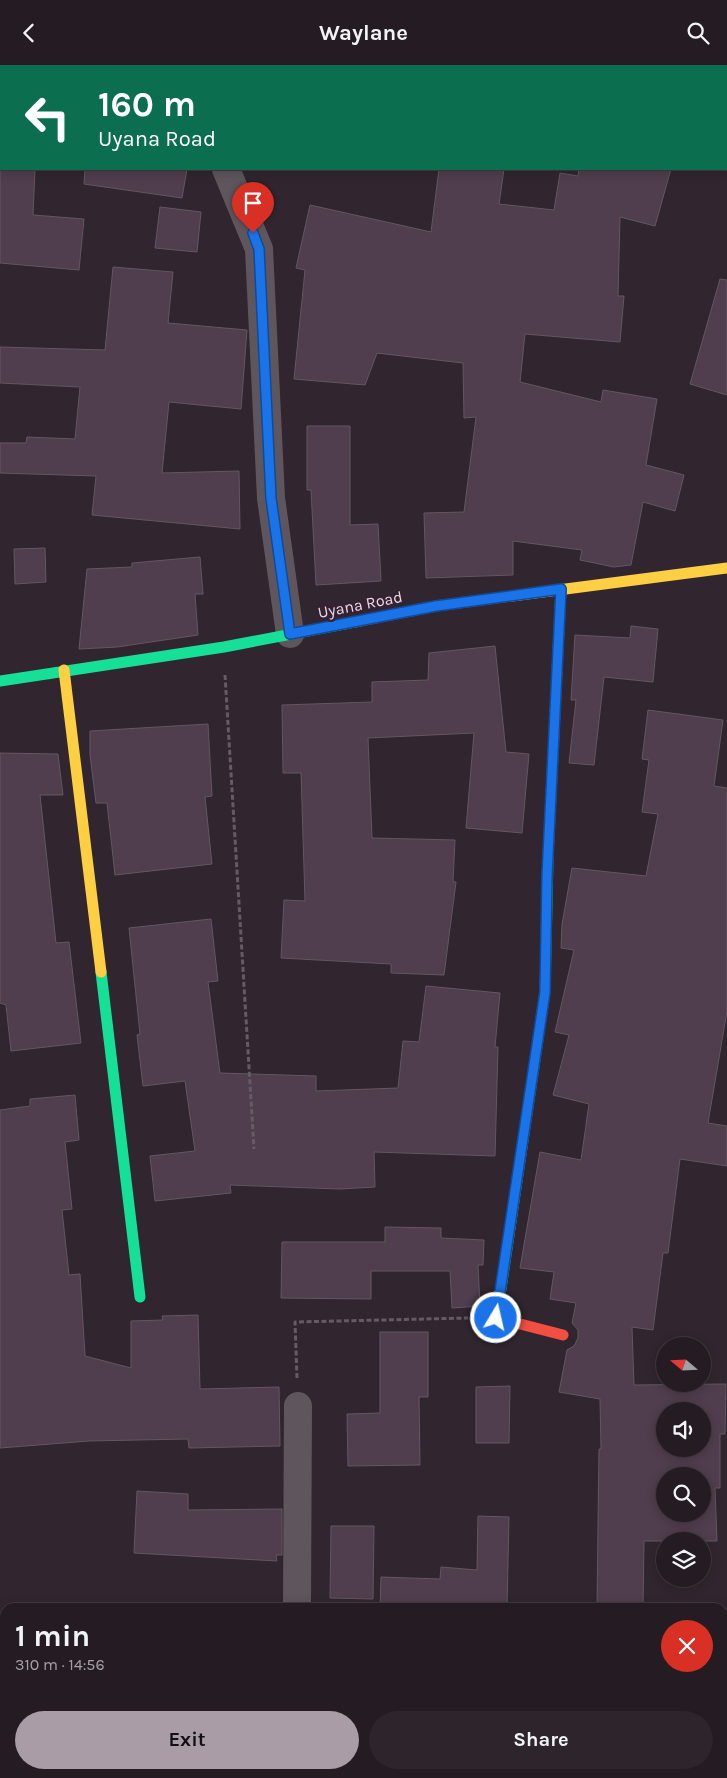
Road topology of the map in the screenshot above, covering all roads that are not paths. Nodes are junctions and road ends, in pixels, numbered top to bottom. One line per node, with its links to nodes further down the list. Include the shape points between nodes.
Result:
1 (226, 170): 4 (street, via 259,249 271,498)
2 (727, 568): 3 (street, Uyana Road)
3 (561, 589): 4 (street, Uyana Road, via 436,606); 8 (street, via 547,876 545,992 496,1318)
4 (290, 634): 5 (street, Uyana Road)
5 (64, 670): 6 (street, Uyana Road); 7 (street)
6 (0, 681)
7 (140, 1297)
8 (563, 1335)
9 (298, 1406): 10 (street)
10 (297, 1603)

